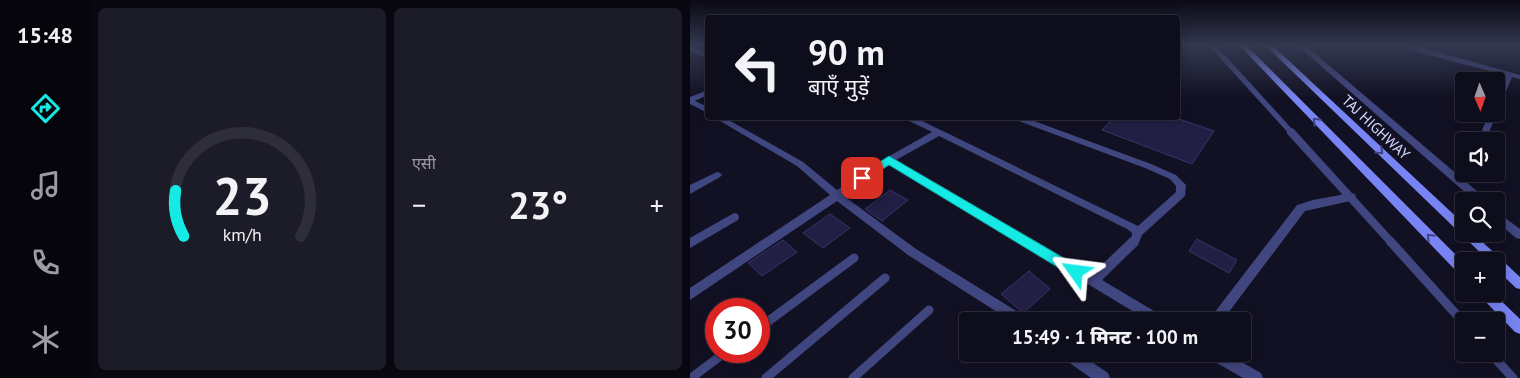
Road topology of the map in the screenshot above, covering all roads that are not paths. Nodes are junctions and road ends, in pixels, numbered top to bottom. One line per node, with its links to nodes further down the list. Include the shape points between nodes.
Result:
1 (1228, 63): 23 (lane)
2 (1259, 63): 33 (main road, one-way to 2)
3 (1287, 63): 25 (main road, TAJ HIGHWAY, one-way to 25)
4 (1320, 63): 21 (street)
5 (1467, 63): 6 (street)
6 (1509, 74): 7 (street); 8 (street)
7 (1520, 77)
8 (1505, 84)
9 (705, 93): 10 (street)
10 (690, 100): 11 (street)
11 (705, 109)
12 (723, 120): 22 (street, via 800,164)
13 (914, 120): 17 (street)
14 (1024, 120): 27 (street, via 1173,177 1180,185 1181,193)
15 (1490, 122): 16 (street)
16 (1486, 130)
17 (939, 132): 18 (street); 27 (street, via 1131,226)
18 (889, 160): 22 (street); 36 (street)
19 (717, 175): 20 (street)
20 (690, 190)
21 (1471, 192)
22 (836, 195): 38 (street); 41 (street, via 912,252)
23 (1351, 198): 43 (street, via 1302,208); 44 (lane)
24 (734, 217): 30 (street)
25 (1455, 222)
26 (1505, 222): 28 (street)
27 (1138, 233): 36 (street, via 1134,242)
28 (1520, 235)
29 (1476, 242): 31 (main road)
30 (690, 243)
31 (1486, 252)
32 (854, 258): 45 (lane)
33 (1455, 262)
34 (1505, 270): 37 (main road)
35 (885, 278): 52 (lane)
36 (1093, 281): 42 (street)
37 (1520, 284)
38 (690, 294)
39 (1494, 302): 46 (main road)
40 (928, 310): 53 (lane)
41 (1008, 312)
42 (1145, 312)
43 (1222, 312)
44 (1455, 313)
45 (770, 320)
46 (1520, 328)
47 (1080, 362): 54 (street)
48 (1229, 362): 55 (street)
49 (1498, 362): 56 (lane)
50 (711, 363): 51 (lane)
51 (691, 378)
52 (766, 378)
53 (853, 378)
54 (1103, 378)
55 (1256, 378)
56 (1513, 378)

